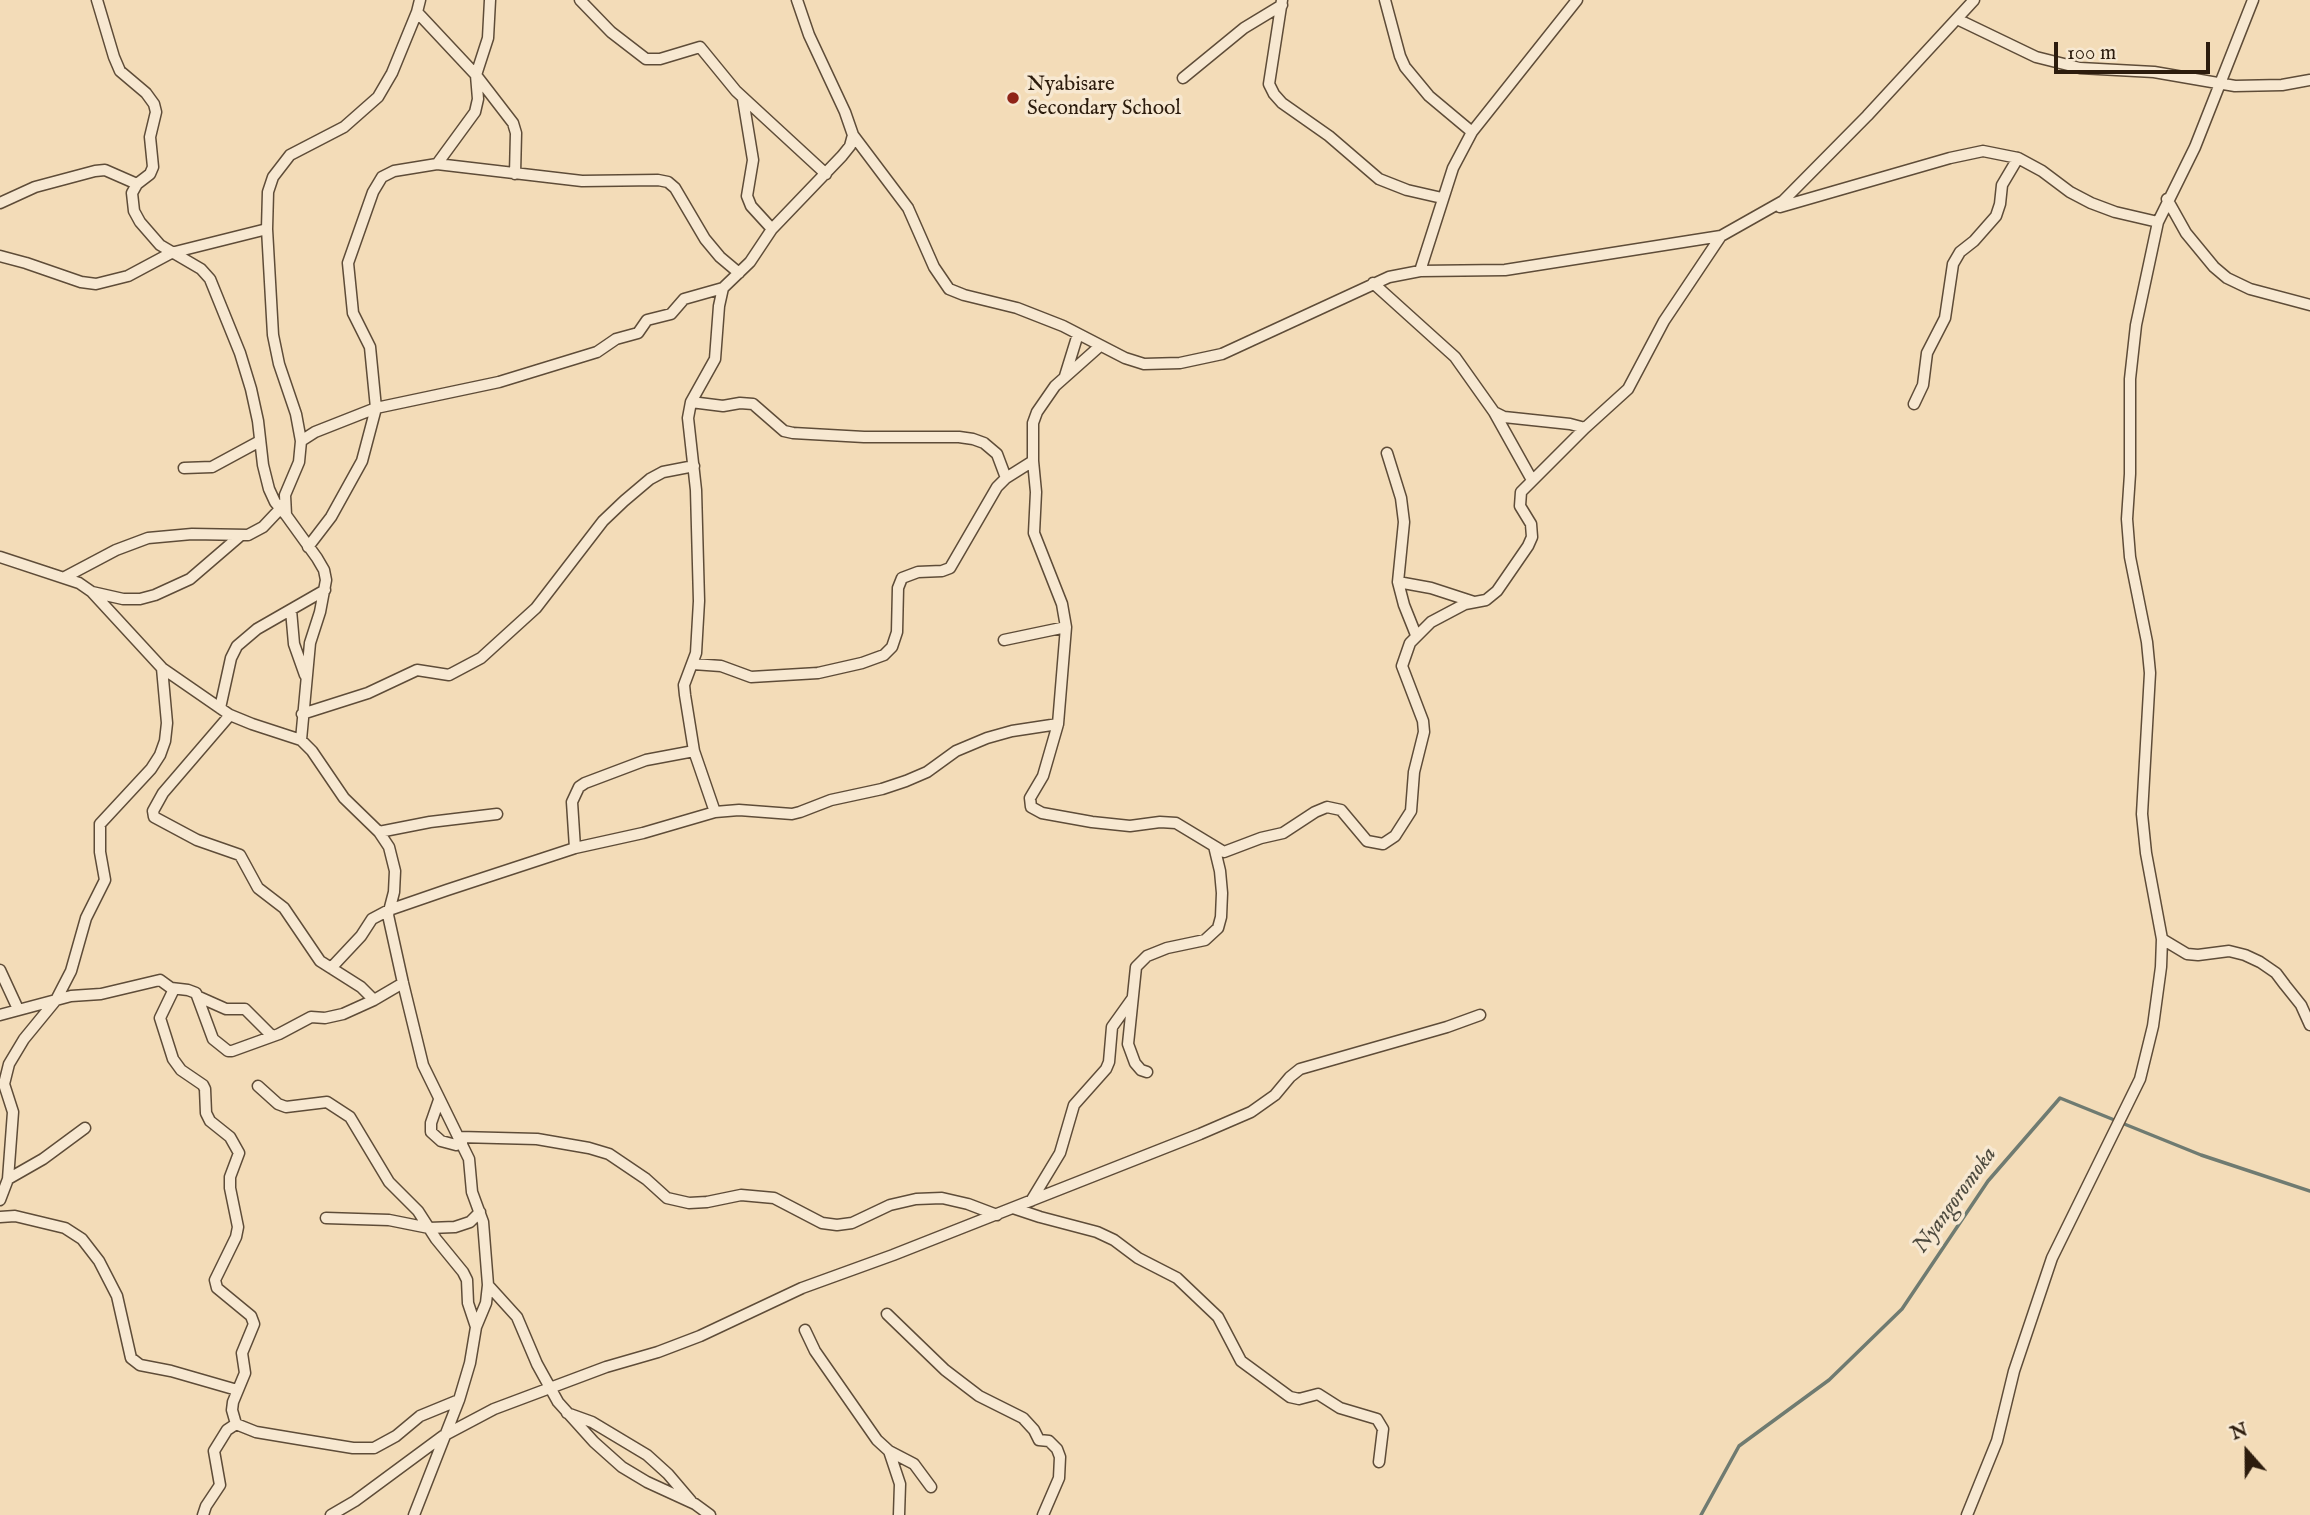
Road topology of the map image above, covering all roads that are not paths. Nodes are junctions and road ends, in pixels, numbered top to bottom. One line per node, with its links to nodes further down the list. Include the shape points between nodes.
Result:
1 (97, 0): 23 (street, via 120,71 146,93 156,112 150,137 153,167)
2 (490, 0): 12 (street, via 488,38)
3 (580, 0): 16 (street, via 646,59 700,47)
4 (797, 0): 18 (street)
5 (1385, 0): 17 (street, via 1405,67 1429,96)
6 (1577, 0): 17 (street)
7 (1974, 0): 11 (street)
8 (2253, 0): 15 (street)
9 (1282, 2): 13 (street); 24 (street, via 1269,84 1274,94 1379,179)
10 (419, 6): 12 (street); 29 (street, via 378,97 344,127 290,155 273,177)
11 (1957, 19): 15 (street, via 2036,57 2080,68 2154,72); 27 (street, via 1806,179)
12 (476, 75): 20 (street, via 475,112); 21 (street, via 513,123)
13 (1183, 78)
14 (2310, 80): 15 (street, via 2255,87)
15 (2219, 83): 26 (street, via 2195,147)
16 (743, 98): 22 (street); 30 (street, via 753,160 747,197)
17 (1472, 132): 24 (street)
18 (853, 135): 22 (street); 39 (street, via 908,208 949,289 1017,308)
19 (2018, 158): 27 (street, via 1983,151); 28 (street, via 2091,203); 43 (street, via 2001,185 1996,216 1953,264 1945,318 1927,353 1923,385)
20 (437, 164): 21 (street); 44 (street, via 382,177 351,251 351,305 370,347)
21 (516, 173): 35 (street, via 582,181 668,182 705,239)
22 (826, 174): 30 (street)
23 (137, 184): 25 (street, via 105,170 94,171); 32 (street, via 132,192 134,211 151,236)
24 (1441, 198): 34 (street)
25 (1, 199)
26 (2167, 200): 28 (street); 38 (street, via 2186,233 2227,278)
27 (1770, 210): 31 (street)
28 (2158, 222): 82 (street, via 2136,325 2130,379 2127,519 2149,656 2142,814)
29 (267, 229): 32 (street); 48 (street, via 273,335)
30 (772, 229): 35 (street)
31 (1721, 236): 34 (street, via 1505,270); 46 (street, via 1664,321 1628,389)
32 (171, 253): 33 (street, via 128,276 96,284); 47 (street, via 210,279 240,353)
33 (0, 256)
34 (1420, 271): 36 (street)
35 (739, 273): 37 (street)
36 (1373, 283): 40 (street, via 1222,354 1201,359 1144,364); 45 (street, via 1455,357)
37 (723, 288): 42 (street, via 715,359); 44 (street, via 684,299 671,314 647,320 638,333 616,339 597,352 499,382)
38 (2310, 305)
39 (1078, 334): 40 (street); 41 (street)
40 (1100, 346): 41 (street)
41 (1065, 376): 50 (street, via 1035,418)
42 (691, 402): 51 (street, via 688,418); 53 (street, via 752,404 784,431 793,433 973,439 997,454)
43 (1914, 404)
44 (376, 408): 48 (street); 57 (street, via 362,461)
45 (1494, 412): 46 (street); 54 (street)
46 (1585, 428): 54 (street)
47 (260, 441): 52 (street, via 212,467); 55 (street, via 269,489)
48 (301, 441): 55 (street)
49 (1387, 453): 60 (street, via 1404,522)
50 (1033, 461): 53 (street); 65 (street, via 1034,533 1062,604)
51 (694, 466): 68 (street, via 699,601); 72 (street, via 663,472 624,501 536,608 481,658 449,675 417,670 368,694)
52 (184, 468)
53 (1006, 478): 68 (street, via 952,566 910,574 899,582 897,632 884,655 818,673 760,677 722,666)
54 (1532, 480): 63 (street, via 1519,500 1532,528 1528,546 1491,597)
55 (283, 512): 56 (street, via 256,532); 57 (street)
56 (240, 536): 59 (street, via 148,538); 62 (street, via 190,579 155,595 122,599)
57 (308, 547): 61 (street, via 324,570)
58 (0, 557): 59 (street)
59 (65, 577): 62 (street)
60 (1398, 582): 63 (street, via 1431,587); 66 (street)
61 (325, 590): 64 (street); 70 (street)
62 (92, 592): 69 (street)
63 (1474, 602): 66 (street, via 1431,622)
64 (291, 610): 70 (street, via 294,644); 71 (street, via 237,646 231,658)
65 (1066, 628): 67 (street); 73 (street)
66 (1416, 635): 79 (street, via 1402,666 1424,732 1411,811 1392,839 1378,845 1367,841 1341,810 1327,807 1276,836 1229,851)
67 (1004, 640)
68 (693, 664): 75 (street, via 684,685)
69 (162, 668): 71 (street); 89 (street, via 165,741 151,769 100,824 105,880)
70 (306, 675): 72 (street)
71 (225, 711): 74 (street); 83 (street, via 163,793 154,817 197,840 240,855 258,888 284,908 320,961)
72 (302, 714): 74 (street)
73 (1058, 724): 76 (street, via 987,738 906,781 800,812); 79 (street, via 1043,776 1030,798 1031,807 1092,822 1130,826 1171,822)
74 (301, 740): 78 (street, via 344,798)
75 (694, 751): 76 (street); 80 (street, via 646,760 579,787 571,810)
76 (715, 812): 80 (street)
77 (497, 814): 78 (street)
78 (379, 832): 81 (street, via 389,847 395,871)
79 (1214, 846): 88 (street, via 1222,893 1218,928 1205,940 1167,948 1140,961)
80 (575, 848): 81 (street)
81 (389, 910): 83 (street, via 372,919); 85 (street)
82 (2162, 939): 94 (street, via 2187,954 2229,951 2260,962 2276,973); 130 (street, via 2153,1026 2140,1079 2052,1258 2014,1371 1997,1441)
83 (331, 968): 90 (street)
84 (0, 970): 91 (street)
85 (403, 983): 90 (street); 98 (street, via 423,1065)
86 (174, 989): 87 (street, via 192,990); 89 (street, via 156,980); 115 (street, via 160,1018 170,1052 178,1067 203,1085 210,1121 230,1137 239,1153 230,1177 238,1227 215,1280 217,1288 253,1320 242,1353 245,1373)
87 (199, 997): 95 (street, via 226,1009 245,1009); 95 (street, via 207,1028 228,1051)
88 (1132, 999): 96 (street, via 1128,1044 1135,1063); 103 (street, via 1112,1027 1110,1062 1074,1105 1060,1153)
89 (56, 1000): 91 (street); 101 (street, via 9,1064 4,1084 13,1112)
90 (374, 1000): 95 (street, via 332,1018 311,1017)
91 (18, 1009): 92 (street)
92 (0, 1015)
93 (1480, 1015): 103 (street, via 1300,1069 1251,1112)
94 (2310, 1025)
95 (272, 1036)
96 (1147, 1072)
97 (258, 1086): 109 (street, via 286,1107 327,1102 339,1108 358,1128 389,1182)
98 (439, 1100): 100 (street); 100 (street, via 431,1132 441,1141 456,1144)
99 (85, 1128): 101 (street)
100 (461, 1140): 105 (street); 106 (street, via 537,1139 589,1148 608,1154 667,1198 689,1203 741,1195 774,1198 822,1223 852,1223 915,1199 942,1198)
101 (8, 1179): 102 (street)
102 (0, 1200)
103 (1031, 1201): 104 (street)
104 (1013, 1208): 106 (street); 121 (street, via 1097,1231 1177,1278 1218,1317 1241,1361 1290,1397 1318,1394 1340,1408 1377,1419 1383,1429)
105 (480, 1212): 109 (street, via 463,1225); 110 (street)
106 (996, 1214): 114 (street, via 774,1299 700,1336)
107 (0, 1217): 115 (street, via 65,1228 82,1239 117,1296 131,1358 139,1365)
108 (326, 1218): 109 (street, via 389,1220)
109 (429, 1228): 112 (street, via 467,1280)
110 (488, 1284): 112 (street); 114 (street, via 517,1317)
111 (887, 1314): 129 (street, via 953,1376 979,1396 1023,1418 1039,1440 1049,1441 1057,1450 1059,1478)
112 (476, 1327): 116 (street)
113 (805, 1330): 120 (street, via 815,1351)
114 (548, 1387): 117 (street); 119 (street)
115 (237, 1390): 118 (street, via 232,1410)
116 (459, 1400): 118 (street, via 420,1416 374,1448 298,1440); 119 (street)
117 (567, 1413): 123 (street, via 622,1467); 123 (street, via 592,1422 647,1455)
118 (236, 1424): 124 (street, via 214,1451 220,1485)
119 (443, 1436): 125 (street); 126 (street)
120 (889, 1451): 122 (street, via 914,1464); 128 (street, via 900,1485)
121 (1379, 1462)
122 (931, 1487)
123 (692, 1503): 127 (street)
124 (203, 1515)
125 (331, 1515)
126 (414, 1515)
127 (710, 1515)
128 (899, 1515)
129 (1043, 1515)
130 (1968, 1515)

